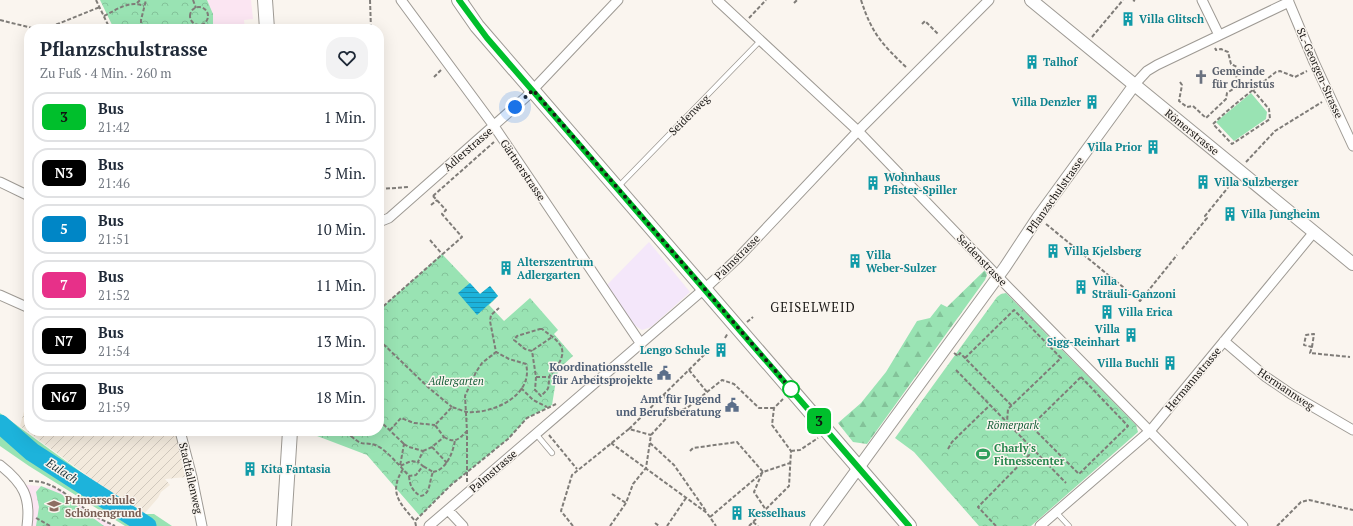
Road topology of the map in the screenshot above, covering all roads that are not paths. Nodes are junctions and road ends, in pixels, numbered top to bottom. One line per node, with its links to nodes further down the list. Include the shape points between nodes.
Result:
1 (265, 0): 10 (main road)
2 (401, 0): 15 (street, Gärtnerstrasse)
3 (459, 0): 14 (main road, via 477,26)
4 (618, 0): 14 (street, Adlerstrasse)
5 (717, 0): 12 (street, Seidenstrasse)
6 (989, 0): 16 (street, Palmstrasse)
7 (1031, 0): 13 (main road, Römerstrasse)
8 (1202, 0): 11 (street)
9 (1288, 1): 11 (street, Pflanzschulstrasse); 17 (street, St.-Georgen-Strasse)
10 (267, 24)
11 (1215, 38): 13 (street, Pflanzschulstrasse, via 1152,68)
12 (760, 41): 16 (street, Seidenstrasse); 19 (lane, Seidenweg)
13 (1135, 84): 22 (main road, Römerstrasse); 24 (street, Pflanzschulstrasse)
14 (533, 90): 15 (street, Adlerstrasse); 19 (main road)
15 (494, 126): 21 (street, Adlerstrasse); 29 (street, Gärtnerstrasse)
16 (858, 131): 24 (street, Seidenstrasse); 25 (street, Palmstrasse, via 738,258)
17 (1353, 146)
18 (0, 182): 20 (street)
19 (616, 188): 25 (main road)
20 (24, 194)
21 (384, 220)
22 (1314, 232): 23 (main road, Römerstrasse); 28 (street, Hermannstrasse)
23 (1352, 260)
24 (998, 276): 32 (street, Seidenstrasse); 37 (street, Pflanzschulstrasse)
25 (704, 290): 29 (street, Palmstrasse); 37 (main road)
26 (0, 294): 27 (street)
27 (24, 306)
28 (1224, 341): 30 (street, Hermannweg, via 1266,377); 32 (street, Hermannstrasse)
29 (641, 344): 31 (street, Palmstrasse)
30 (1353, 430)
31 (539, 431): 35 (lane); 38 (street, Palmstrasse)
32 (1150, 431): 39 (street, Hermannstrasse); 49 (street, Seidenstrasse)
33 (181, 436): 41 (street, Stadtfallenweg)
34 (290, 436): 42 (main road)
35 (552, 453)
36 (0, 465): 40 (street, via 20,484 26,498)
37 (859, 467): 45 (street, Pflanzschulstrasse); 46 (main road)
38 (448, 510): 43 (street, Palmstrasse); 44 (street)
39 (1056, 512): 47 (street, Hermannstrasse); 48 (lane)
40 (27, 526)
41 (202, 526)
42 (284, 526)
43 (429, 526)
44 (462, 526)
45 (816, 526)
46 (909, 526)
47 (1040, 526)
48 (1068, 526)
49 (1243, 526)

